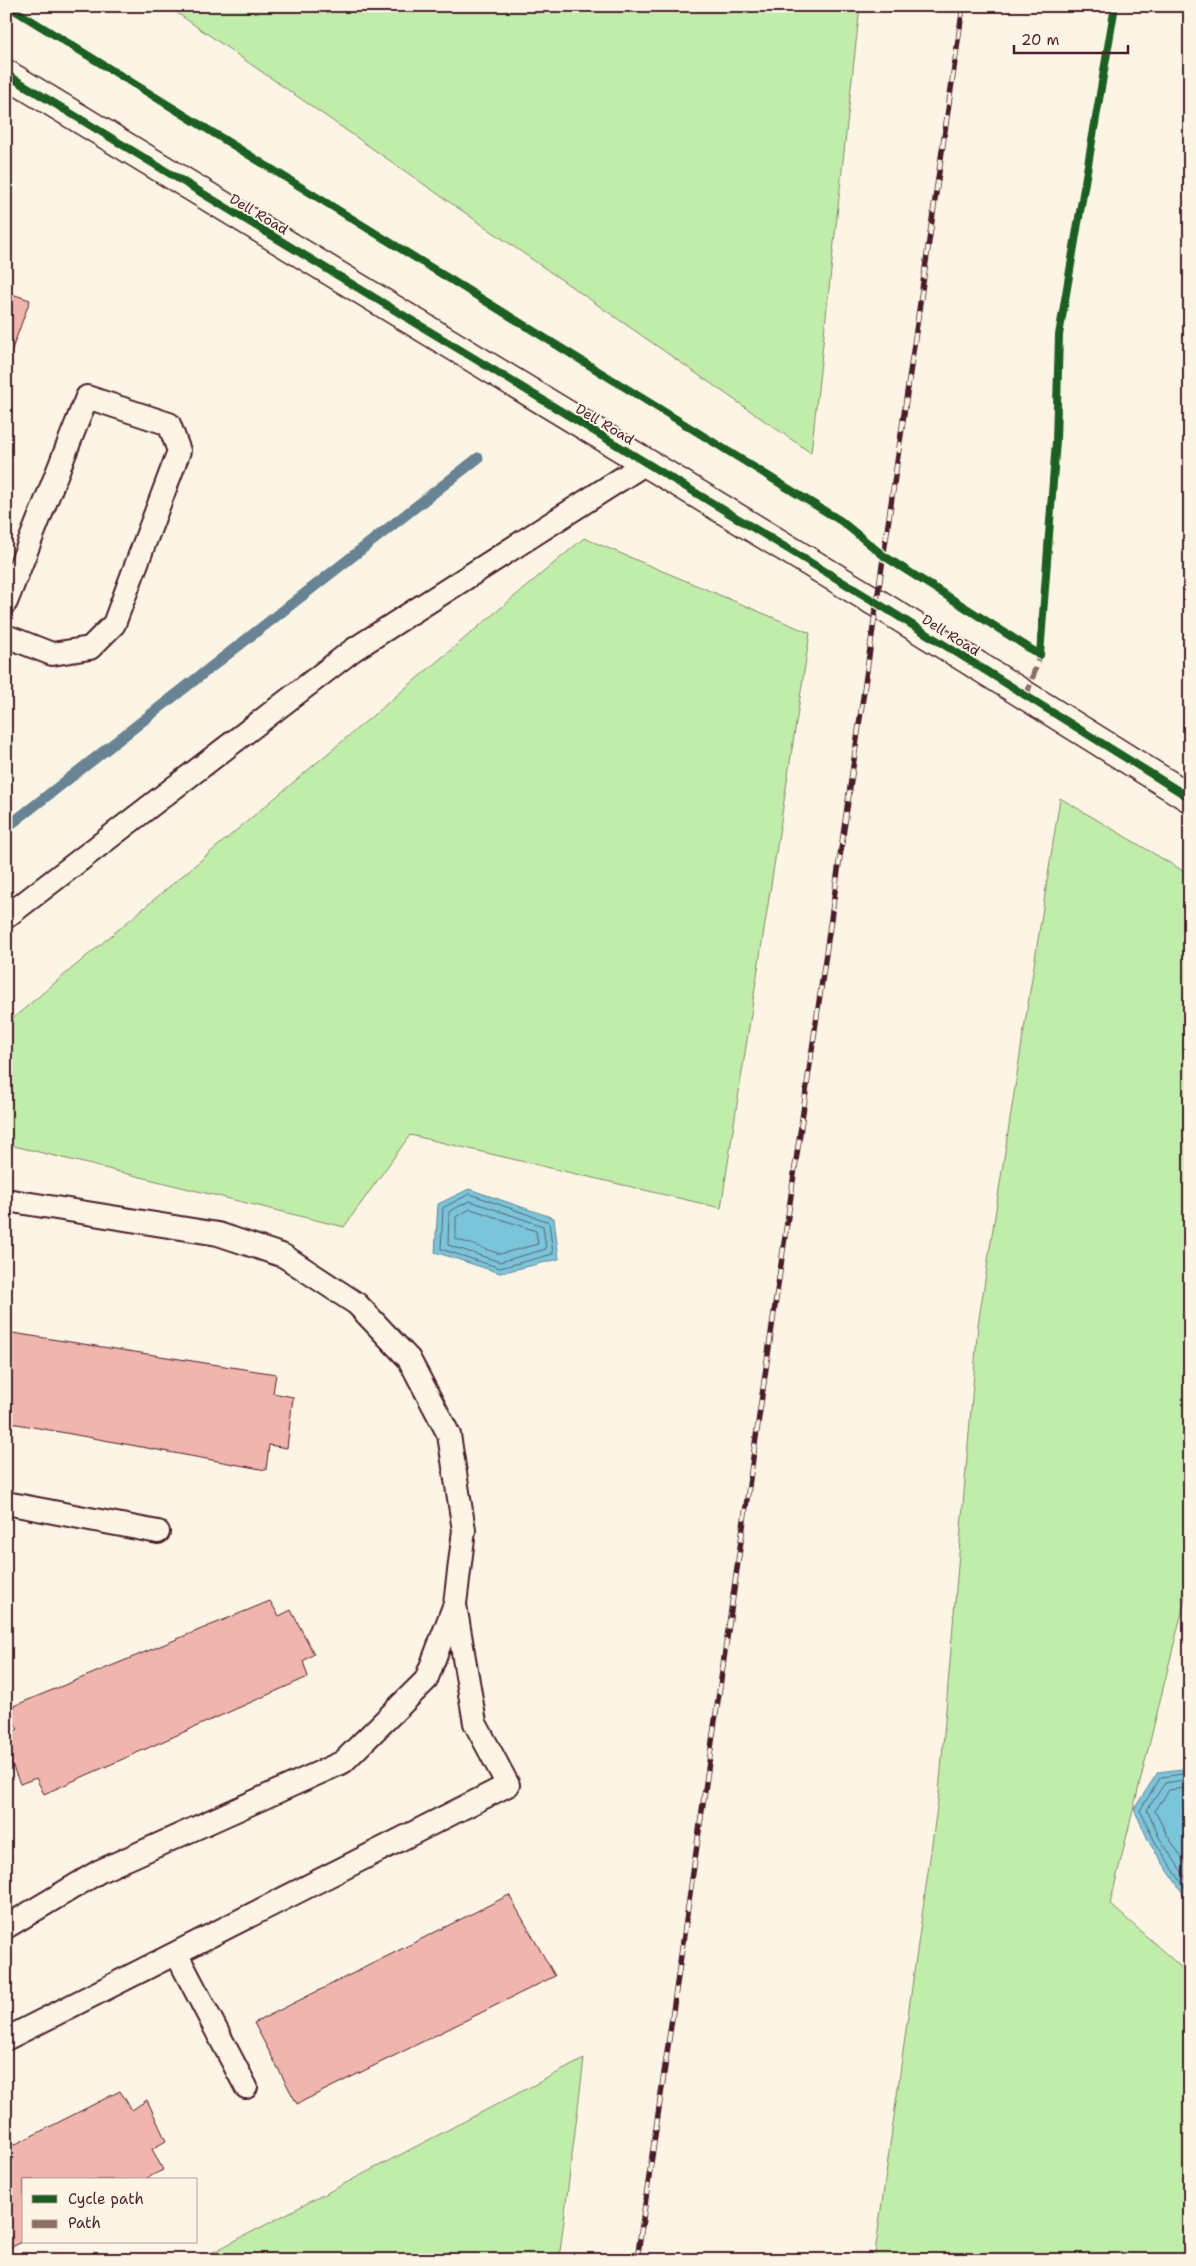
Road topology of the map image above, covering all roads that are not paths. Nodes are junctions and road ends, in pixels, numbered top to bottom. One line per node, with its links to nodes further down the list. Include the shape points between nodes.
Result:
1 (6, 74): 2 (street, Dell Road)
2 (646, 463): 5 (street, Dell Road); 6 (lane, via 353,650)
3 (6, 602): 4 (lane, via 87,397 169,424 179,451 114,624 90,648 52,654)
4 (6, 636)
5 (1190, 798)
6 (6, 917)
7 (6, 1200): 10 (lane, via 218,1234 284,1256 357,1304 410,1360 449,1435 464,1530)
8 (6, 1503): 9 (lane)
9 (158, 1532)
10 (455, 1604): 11 (lane, via 426,1680 343,1762 100,1871); 12 (lane, via 475,1723 508,1786)
11 (6, 1928)
12 (176, 1953): 13 (lane); 14 (lane)
13 (6, 2039)
14 (246, 2087)

